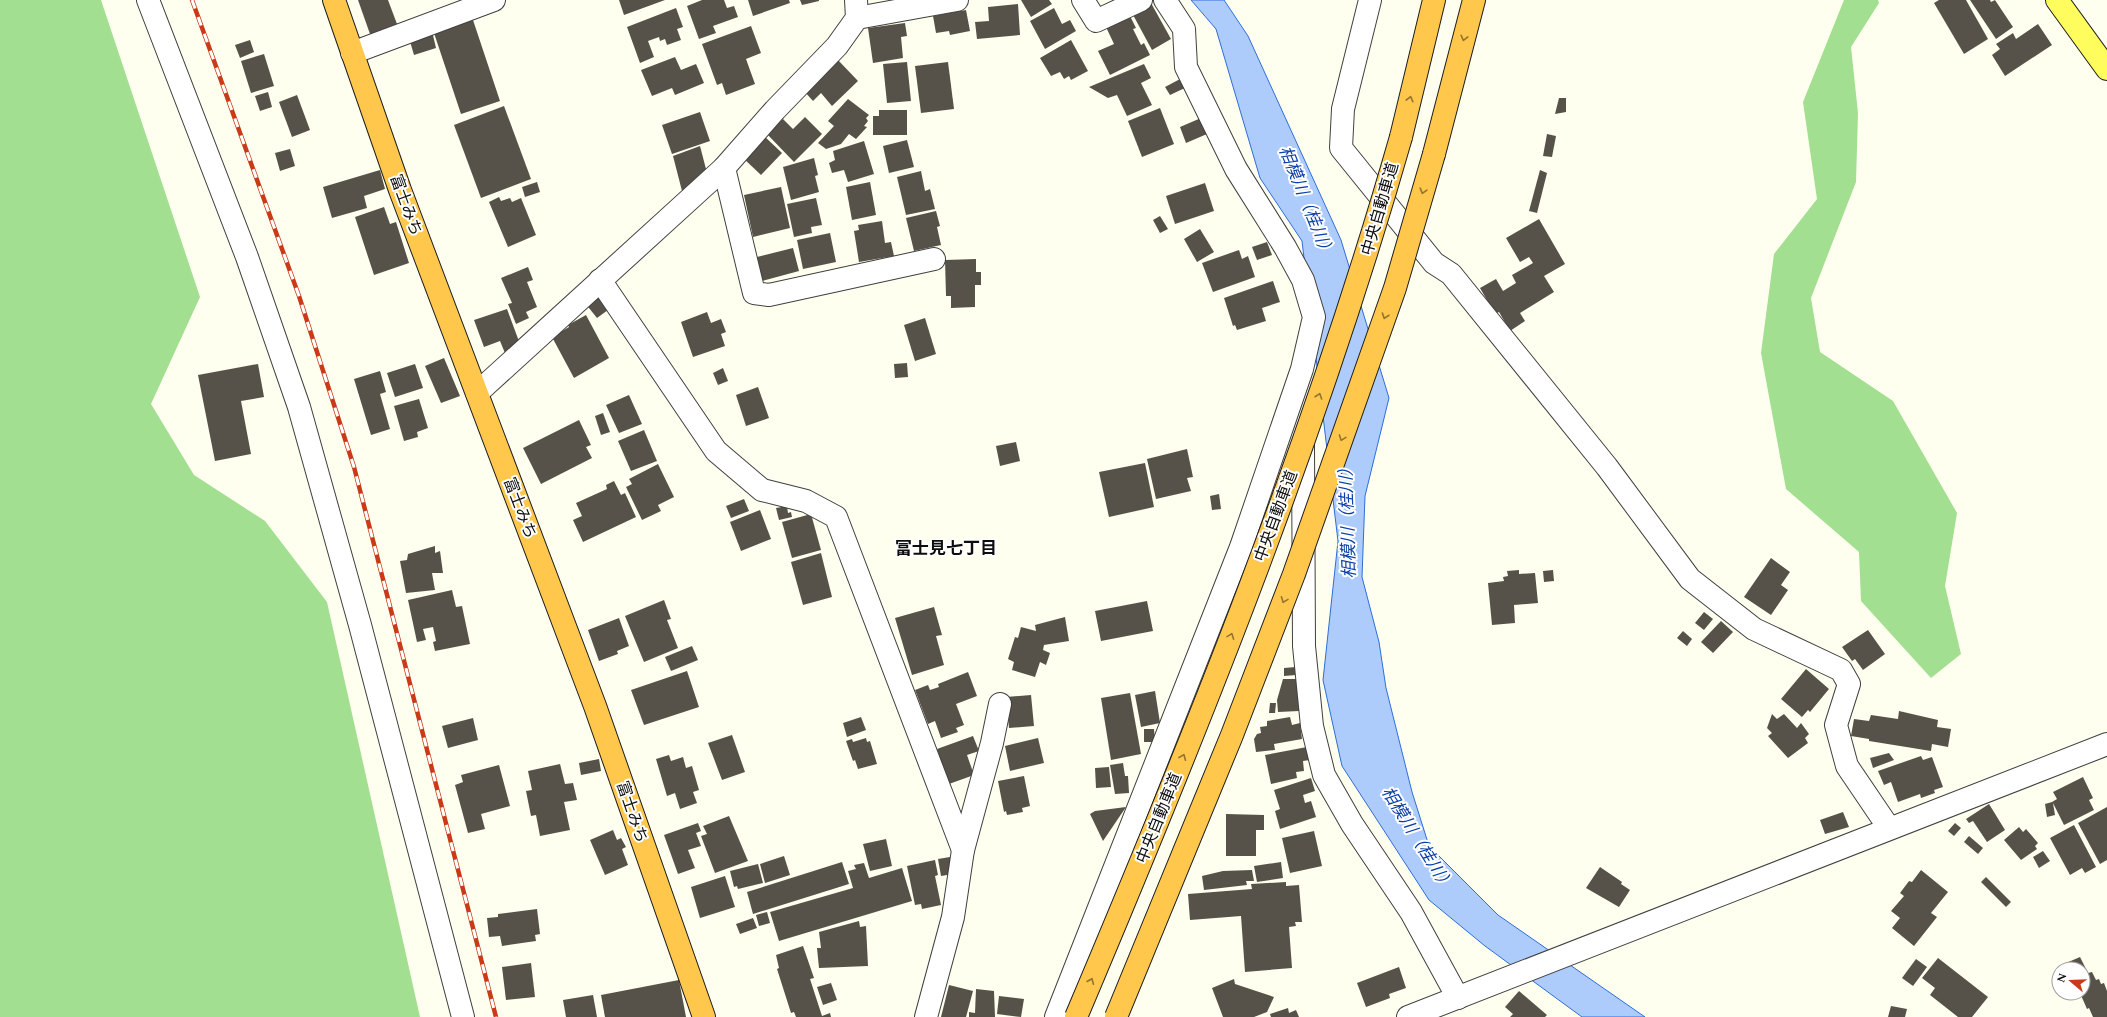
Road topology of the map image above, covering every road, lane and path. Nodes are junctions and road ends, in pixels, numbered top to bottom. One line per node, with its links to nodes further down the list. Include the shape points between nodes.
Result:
1 (148, 0): 25 (street, via 246,257 299,407 360,625)
2 (334, 0): 13 (highway, 富士みち)
3 (494, 0): 13 (street)
4 (957, 0): 12 (street)
5 (1084, 0): 6 (street, via 1096,21)
6 (1142, 0)
7 (1164, 0): 18 (street, via 1184,29 1186,67 1230,156 1303,280 1314,317)
8 (1370, 0): 22 (street, via 1343,109 1341,148 1434,263 1451,274 1607,468 1690,579 1754,629 1841,670 1849,684 1836,725 1847,766)
9 (1434, 0): 29 (highway, 中央自動車道, one-way to 9, bridge, via 1183,756 1300,451 1371,240 1401,137)
10 (1474, 0): 30 (highway, one-way to 30, bridge, via 1434,154 1394,288 1294,574 1226,750)
11 (2057, 0): 14 (main road)
12 (857, 9): 15 (street, via 837,46 774,110)
13 (352, 53): 19 (highway, 富士みち, via 400,190)
14 (2107, 69)
15 (724, 168): 16 (street, via 754,293 769,295); 17 (street)
16 (934, 259)
17 (600, 280): 19 (street); 23 (street, via 716,451 762,490 806,501 836,517)
18 (1302, 369): 24 (street, via 1304,646 1312,726 1324,776 1352,824 1411,912); 28 (street, via 1241,547)
19 (477, 393): 26 (highway, 富士みち, via 595,706)
20 (1000, 704): 23 (street)
21 (2107, 744): 22 (street)
22 (1889, 828): 24 (street, via 1567,954)
23 (963, 850): 27 (street, via 953,917)
24 (1451, 1006): 31 (street)
25 (463, 1017)
26 (704, 1017)
27 (926, 1017)
28 (1056, 1017)
29 (1076, 1017)
30 (1116, 1017)
31 (1408, 1017)

